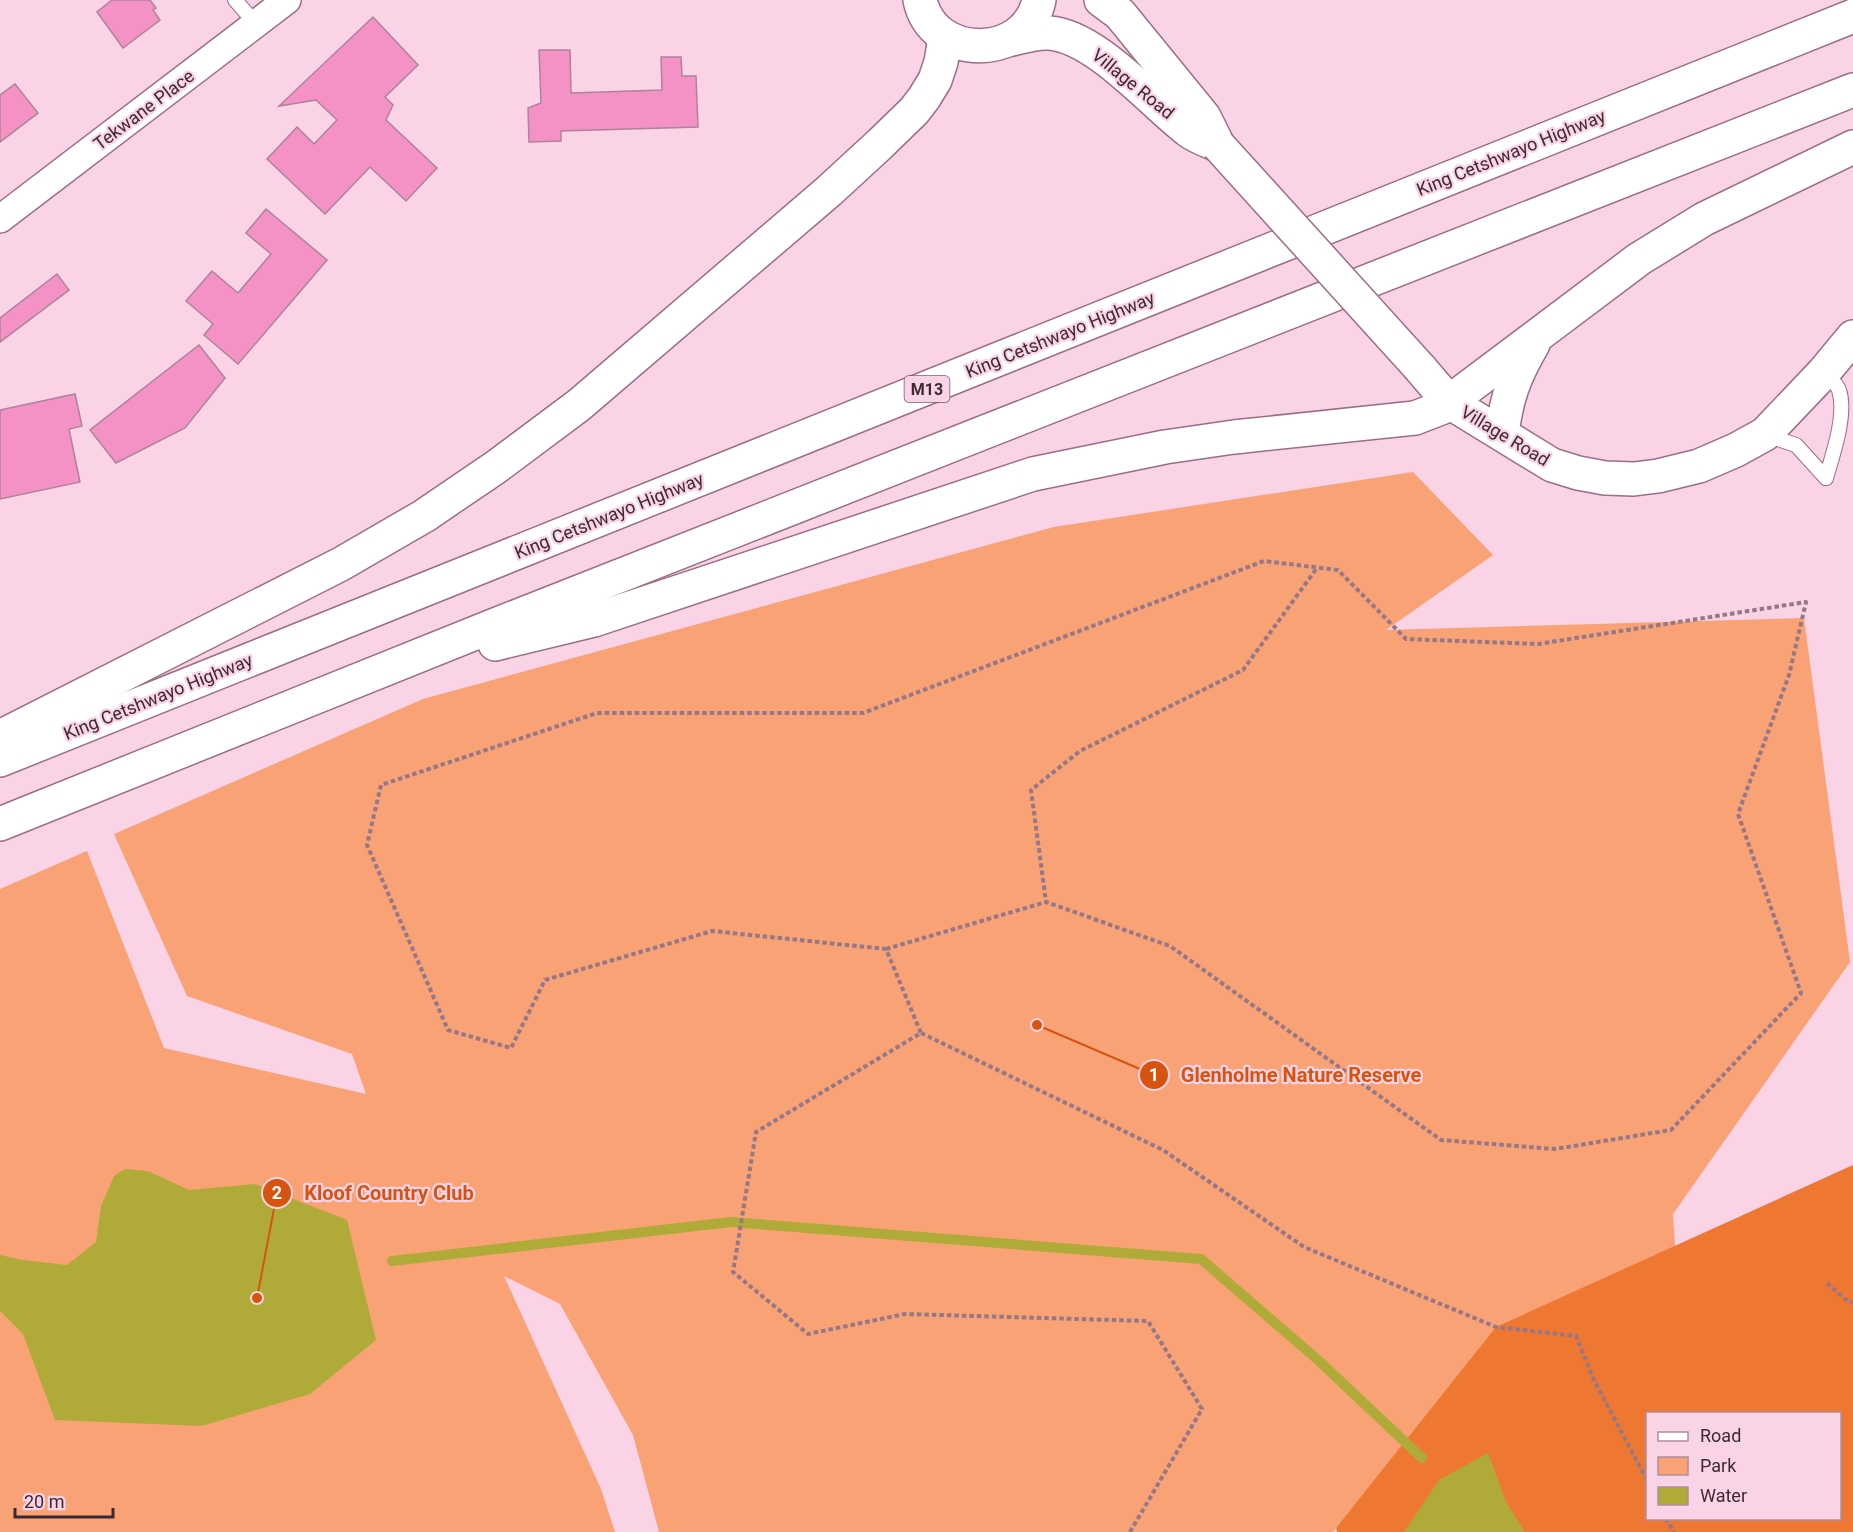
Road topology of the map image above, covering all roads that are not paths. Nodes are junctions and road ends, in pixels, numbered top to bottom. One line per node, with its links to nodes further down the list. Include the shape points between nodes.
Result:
1 (235, 0): 7 (lane)
2 (287, 0): 7 (street, Tekwane Place)
3 (920, 0): 8 (main road, via 931,24)
4 (1039, 0): 9 (main road, via 1031,19)
5 (1101, 0): 11 (main road, Village Road, via 1120,14 1204,117)
6 (1853, 16): 22 (main road, King Cetshwayo Highway / M13)
7 (256, 24): 13 (street, Tekwane Place)
8 (945, 37): 9 (main road, Village Road, via 965,46 987,47); 21 (main road, via 935,80 894,131 587,398 496,467 424,516 341,564)
9 (1008, 40): 11 (main road, Village Road, via 1049,33 1081,44 1102,57 1190,132)
10 (1853, 90): 20 (main road)
11 (1218, 145): 17 (main road, Village Road, bridge)
12 (1853, 147): 14 (main road, via 1704,219 1639,259)
13 (0, 219)
14 (1539, 335): 17 (main road); 18 (main road, via 1517,373 1506,405)
15 (1853, 337): 16 (main road, Village Road)
16 (1824, 372): 19 (main road, Village Road); 19 (lane, via 1839,389 1841,408 1826,478 1796,445)
17 (1449, 402): 18 (main road, Village Road); 20 (main road, via 1415,418 1223,439 1033,474 594,620)
18 (1502, 434): 19 (main road, Village Road, via 1552,465 1605,478 1634,479 1700,466)
19 (1765, 434)
20 (379, 673): 23 (main road)
21 (0, 737)
22 (0, 760)
23 (0, 824)

